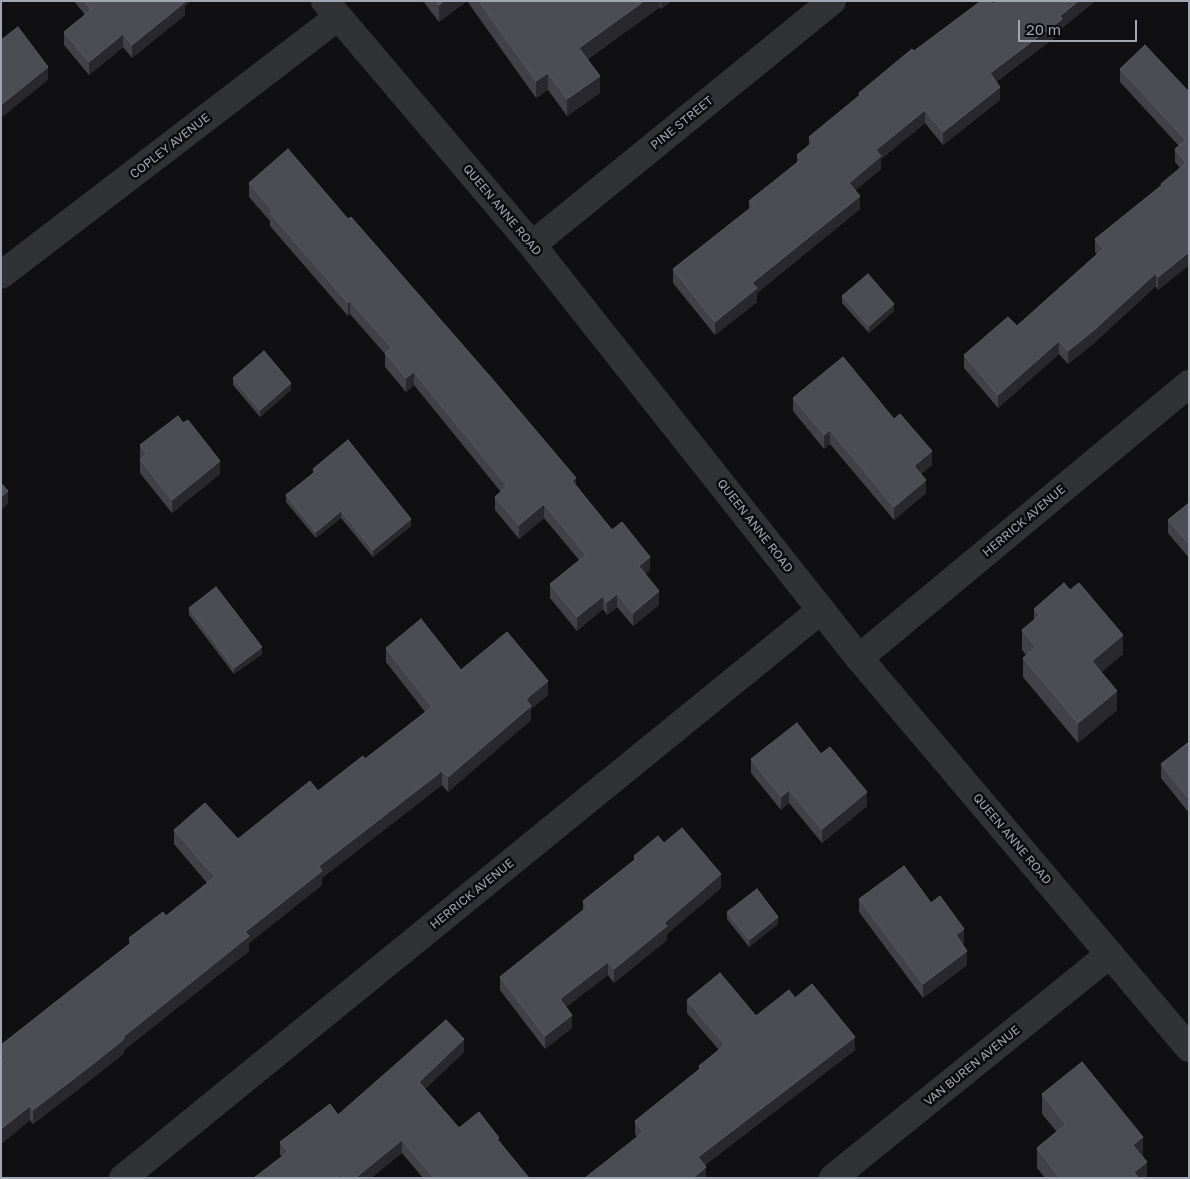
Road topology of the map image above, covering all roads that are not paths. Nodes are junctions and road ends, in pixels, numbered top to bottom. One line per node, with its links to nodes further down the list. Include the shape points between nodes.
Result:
1 (832, 1): 3 (street, PINE STREET)
2 (332, 9): 3 (street, QUEEN ANNE ROAD); 4 (street, COPLEY AVENUE)
3 (532, 245): 6 (street, QUEEN ANNE ROAD)
4 (1, 275)
5 (1189, 384): 7 (street, HERRICK AVENUE)
6 (821, 610): 7 (street, QUEEN ANNE ROAD); 10 (street, HERRICK AVENUE)
7 (859, 658): 8 (street, QUEEN ANNE ROAD)
8 (1110, 954): 9 (street, QUEEN ANNE ROAD); 11 (street, VAN BUREN AVENUE)
9 (1186, 1039)
10 (123, 1178)
11 (834, 1178)

